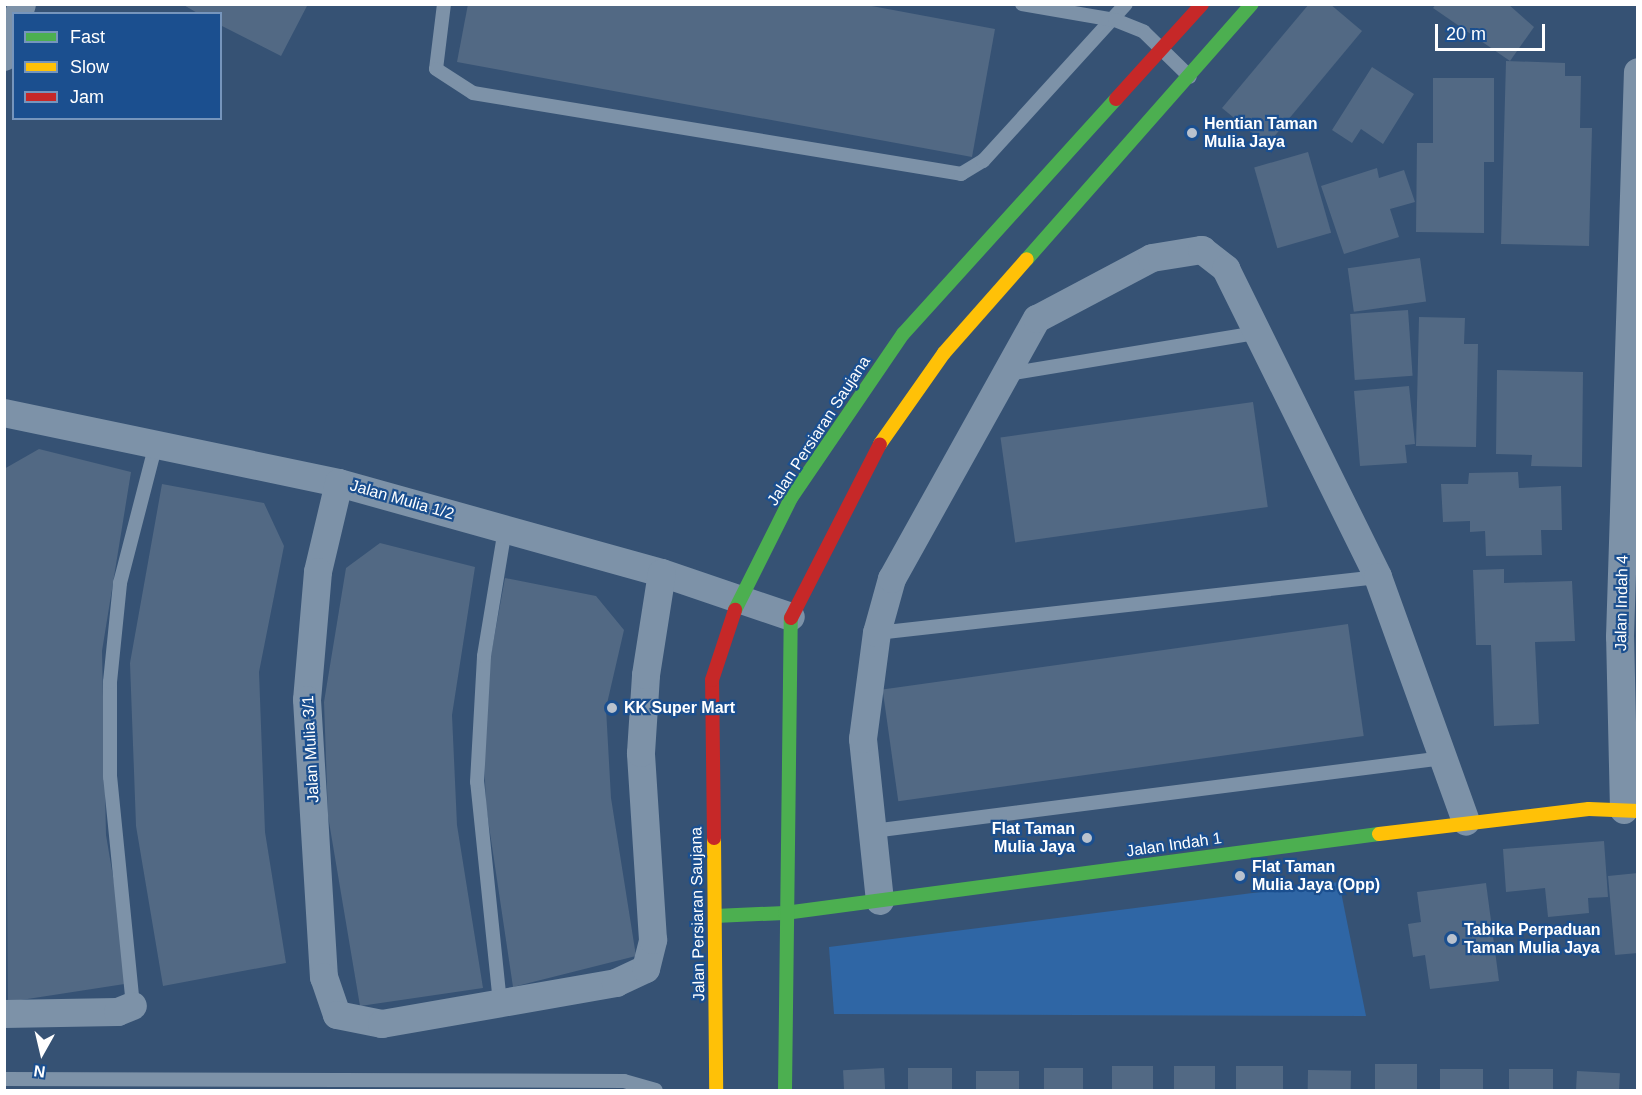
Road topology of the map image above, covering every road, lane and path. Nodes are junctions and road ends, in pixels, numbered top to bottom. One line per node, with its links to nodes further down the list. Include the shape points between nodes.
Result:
1 (444, 4): 6 (lane, via 436,69 473,93 961,174 983,161)
2 (1022, 4): 6 (lane)
3 (1126, 4): 6 (lane)
4 (1202, 4): 8 (street, Jalan Persiaran Saujana)
5 (1252, 4): 11 (street)
6 (1115, 20): 8 (lane, via 1144,32)
7 (12, 36): 9 (street)
8 (1162, 49): 11 (lane); 20 (street, Jalan Persiaran Saujana, via 903,334 790,498)
9 (4, 57)
10 (1638, 72): 24 (street, Jalan Indah 4, via 1620,637)
11 (1190, 77): 21 (street, via 944,353 864,467)
12 (1257, 333): 13 (lane); 13 (street, via 1226,269 1202,250 1162,256 1037,319); 19 (street)
13 (1006, 374): 22 (street, via 892,579)
14 (4, 413): 15 (street, Jalan Mulia 1/2)
15 (156, 444): 16 (street, Jalan Mulia 1/2); 31 (lane, via 120,583 110,682 110,777)
16 (339, 483): 17 (street, Jalan Mulia 1/2); 30 (street, Jalan Mulia 3/1, via 318,572 307,700 324,977 337,1015 382,1024)
17 (505, 529): 18 (street, Jalan Mulia 1/2); 30 (lane, via 484,656 477,782)
18 (662, 573): 20 (street, Jalan Mulia 1/2); 30 (street, via 646,675 641,753 653,940 646,969 616,982)
19 (1378, 577): 22 (lane); 23 (street)
20 (738, 601): 21 (street, Jalan Mulia 1/2); 29 (street, Jalan Persiaran Saujana, via 712,680)
21 (791, 617): 28 (street)
22 (877, 633): 26 (street, via 863,740)
23 (1443, 758): 25 (street); 26 (lane)
24 (1631, 810): 25 (street, Jalan Indah 1)
25 (1466, 822): 27 (street, Jalan Indah 1)
26 (873, 831): 27 (street)
27 (880, 901): 28 (street, Jalan Indah 1)
28 (785, 913): 29 (street, Jalan Indah 1); 36 (street)
29 (715, 916): 35 (street, Jalan Persiaran Saujana)
30 (500, 1003)
31 (133, 1006): 32 (street, via 118,1012)
32 (4, 1014)
33 (4, 1079): 34 (lane, via 624,1081)
34 (656, 1090)
35 (716, 1090)
36 (785, 1090)

